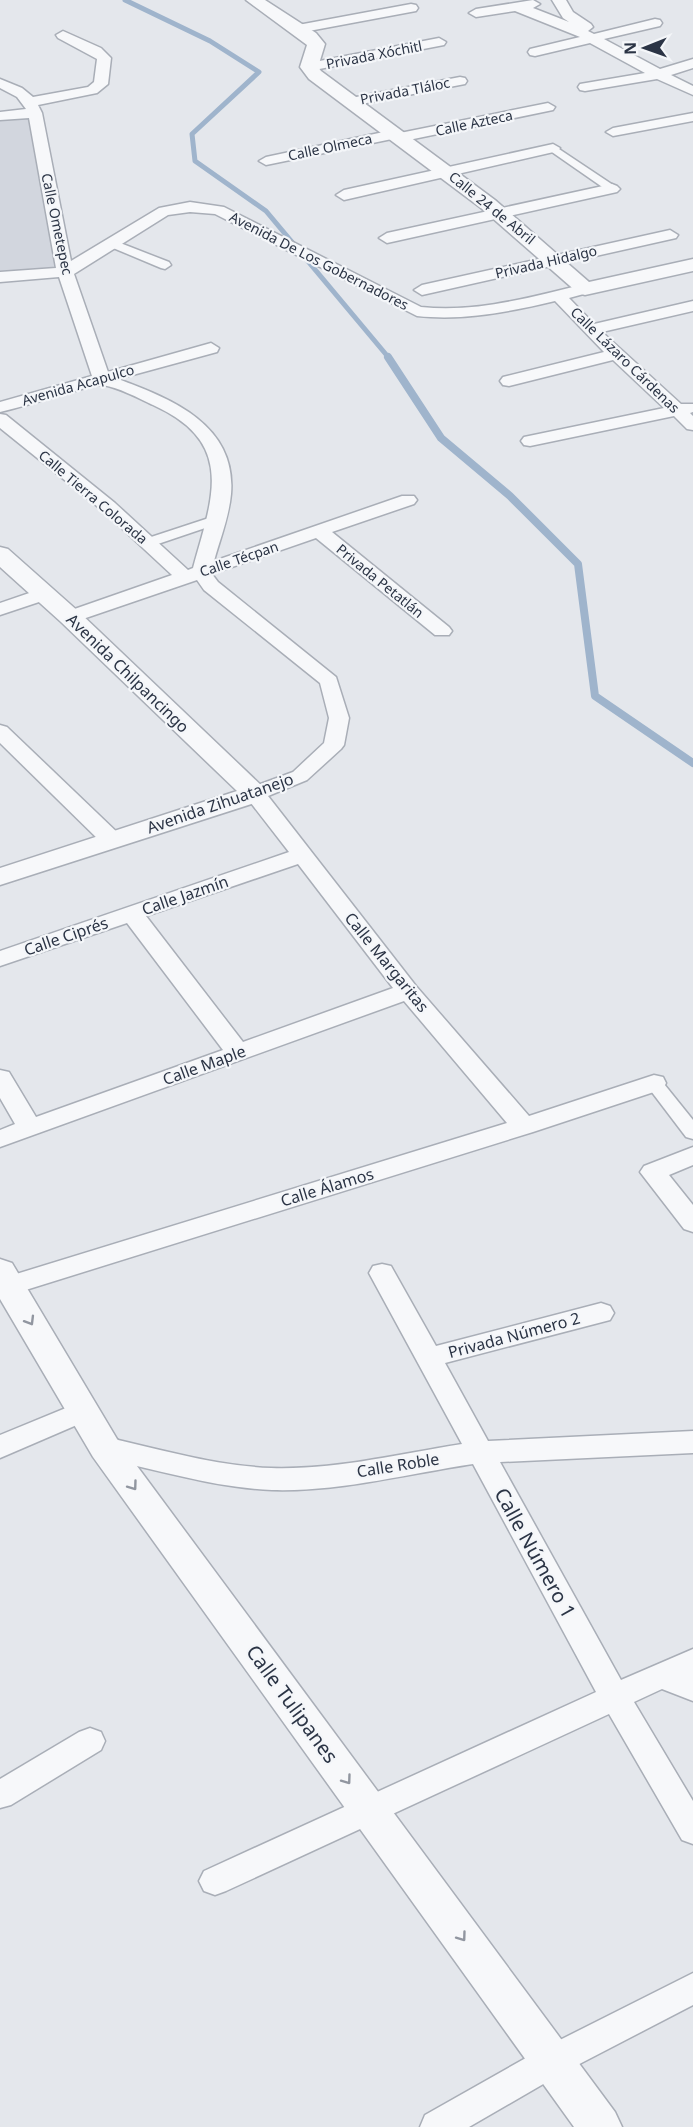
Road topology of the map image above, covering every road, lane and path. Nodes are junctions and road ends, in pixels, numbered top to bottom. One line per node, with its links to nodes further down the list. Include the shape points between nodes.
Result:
1 (255, 0): 12 (street)
2 (366, 0): 8 (street)
3 (554, 0): 5 (street)
4 (559, 0): 9 (street)
5 (517, 7): 7 (street); 10 (street)
6 (411, 9): 8 (street)
7 (477, 13)
8 (384, 14): 12 (street)
9 (568, 15): 10 (street); 14 (street)
10 (553, 20): 14 (street)
11 (655, 23): 14 (street)
12 (298, 29): 18 (street, via 316,44)
13 (63, 35): 27 (street, via 104,58 101,84)
14 (596, 37): 16 (street); 19 (street); 20 (street)
15 (439, 42): 18 (street, Privada Xóchitl)
16 (535, 52)
17 (693, 63): 19 (street)
18 (309, 67): 26 (street, Calle 24 de Abril)
19 (674, 70): 20 (street); 21 (street)
20 (656, 75): 24 (street); 25 (street)
21 (693, 79)
22 (460, 81): 26 (street, Privada Tláloc)
23 (0, 83): 27 (street, via 19,90)
24 (585, 87)
25 (693, 91)
26 (351, 102): 32 (street, Calle 24 de Abril)
27 (33, 107): 29 (street); 45 (street, Calle Ometepec)
28 (548, 107): 32 (street, Calle Azteca)
29 (0, 116)
30 (693, 117): 31 (street)
31 (613, 132)
32 (396, 136): 34 (street, Calle Olmeca); 35 (street, Calle 24 de Abril)
33 (553, 148): 35 (street); 36 (street)
34 (266, 161)
35 (446, 171): 37 (street); 38 (street, Calle 24 de Abril)
36 (612, 189): 38 (street)
37 (344, 195)
38 (501, 213): 40 (street); 42 (street, Calle 24 de Abril)
39 (670, 235): 42 (street, Privada Hidalgo)
40 (387, 238)
41 (110, 243): 43 (street); 45 (street, Avenida De Los Gobernadores); 49 (street, Avenida De Los Gobernadores, via 164,211 190,207 219,210 406,306 434,314 470,313)
42 (555, 259): 47 (street, Calle 24 de Abril); 48 (street, Privada Hidalgo)
43 (165, 265)
44 (693, 266): 47 (street, Avenida De Los Gobernadores)
45 (65, 272): 46 (street); 54 (street, Calle Ometepec)
46 (0, 277)
47 (585, 289): 49 (street, Avenida De Los Gobernadores)
48 (422, 290)
49 (558, 295): 51 (street, Calle Lázaro Cárdenas)
50 (693, 306): 51 (street)
51 (590, 330): 53 (street, Calle Lázaro Cárdenas)
52 (211, 348): 54 (street, Avenida Acapulco)
53 (616, 354): 55 (street); 57 (street, Calle Lázaro Cárdenas)
54 (102, 379): 56 (street, Avenida Acapulco); 62 (street, via 180,412 207,433 221,466 222,489)
55 (509, 381)
56 (0, 407)
57 (685, 409): 59 (street, Calle Lázaro Cárdenas); 60 (street)
58 (0, 420): 64 (street, Calle Tierra Colorada, via 109,507)
59 (693, 425)
60 (530, 441)
61 (408, 500): 63 (street, Calle Técpan)
62 (215, 520): 64 (street); 66 (street)
63 (319, 531): 66 (street, Calle Técpan); 70 (street, Privada Petatlán)
64 (147, 543): 66 (street, Calle Tierra Colorada)
65 (0, 554): 67 (street, Avenida Chilpancingo)
66 (193, 574): 69 (street, Calle Técpan); 72 (street, Avenida Zihuatanejo, via 329,681 339,718 334,746 300,776)
67 (44, 594): 68 (street); 69 (street, Avenida Chilpancingo)
68 (0, 609)
69 (70, 617): 72 (street, Avenida Chilpancingo)
70 (442, 631)
71 (0, 730): 73 (street)
72 (255, 794): 73 (street, Avenida Zihuatanejo); 74 (street, Calle Margaritas)
73 (112, 840): 75 (street, Avenida Zihuatanejo)
74 (302, 855): 76 (street, Calle Jazmín); 78 (street, Calle Margaritas)
75 (0, 877)
76 (132, 914): 77 (street, Calle Ciprés); 79 (street, Calle Jazmín)
77 (0, 959)
78 (408, 991): 79 (street, Calle Maple); 82 (street, Calle Margaritas)
79 (238, 1053): 83 (street, Calle Maple)
80 (0, 1078): 83 (street)
81 (654, 1083): 82 (street, Calle Álamos); 84 (street)
82 (524, 1126): 89 (street, Calle Álamos)
83 (30, 1128): 85 (street, Calle Maple)
84 (693, 1133)
85 (0, 1139)
86 (693, 1155): 87 (street, via 653,1172)
87 (693, 1222)
88 (382, 1273): 91 (street, Calle Número 1)
89 (3, 1282): 92 (street, Calle Tulipanes, one-way to 92)
90 (601, 1313): 91 (street, Privada Número 2)
91 (428, 1358): 96 (street, Calle Número 1)
92 (83, 1411): 94 (street); 95 (street, Calle Tulipanes)
93 (693, 1442): 96 (street, Calle Roble)
94 (0, 1447)
95 (105, 1448): 96 (street, Calle Roble, via 232,1475 271,1479 318,1478); 103 (street, Calle Tulipanes, one-way to 103)
96 (479, 1452): 100 (street, Calle Número 1)
97 (693, 1661): 98 (street)
98 (663, 1676): 99 (street); 100 (street)
99 (693, 1688)
100 (615, 1697): 103 (street); 104 (street, Calle Número 1)
101 (90, 1741): 102 (street)
102 (0, 1795)
103 (368, 1809): 105 (street); 107 (street, Calle Tulipanes, one-way to 107)
104 (693, 1830)
105 (215, 1881)
106 (693, 1988): 107 (street)
107 (552, 2061): 108 (street); 109 (street, Calle Tulipanes)
108 (437, 2127)
109 (600, 2127)

